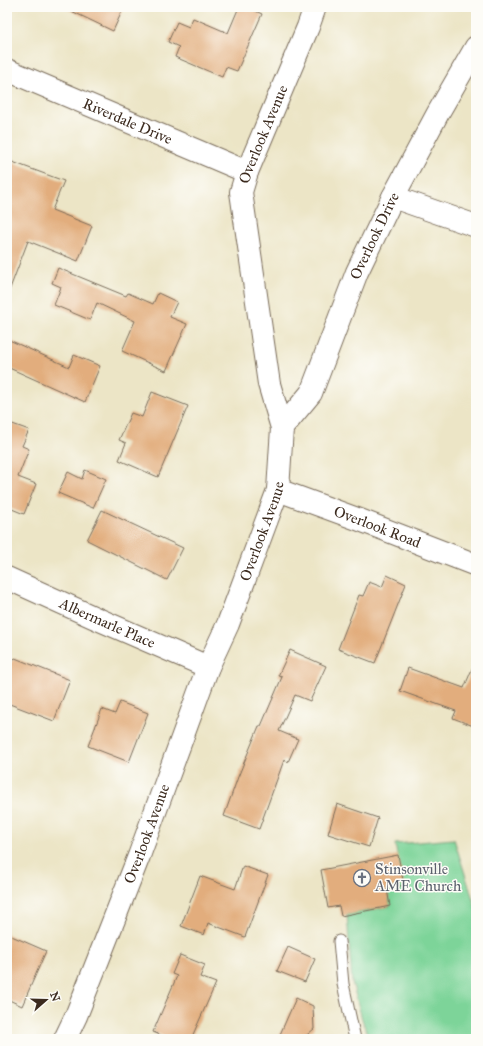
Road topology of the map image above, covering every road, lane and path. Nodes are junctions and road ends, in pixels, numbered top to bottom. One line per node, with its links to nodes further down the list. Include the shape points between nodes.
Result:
1 (315, 7): 4 (street, Overlook Avenue)
2 (476, 47): 5 (street, Overlook Drive)
3 (7, 70): 4 (street, Riverdale Drive)
4 (247, 172): 7 (street, Overlook Avenue, via 241,192 269,384)
5 (393, 197): 6 (street); 7 (street, Overlook Drive, via 357,272 311,393)
6 (476, 226)
7 (282, 428): 8 (street, Overlook Avenue)
8 (278, 490): 9 (street, Overlook Road); 11 (street, Overlook Avenue, via 228,624)
9 (476, 566)
10 (7, 578): 11 (street, Albermarle Place)
11 (208, 667): 13 (street, Overlook Avenue, via 139,856)
12 (339, 941): 14 (lane, via 343,984)
13 (65, 1039)
14 (355, 1039)

